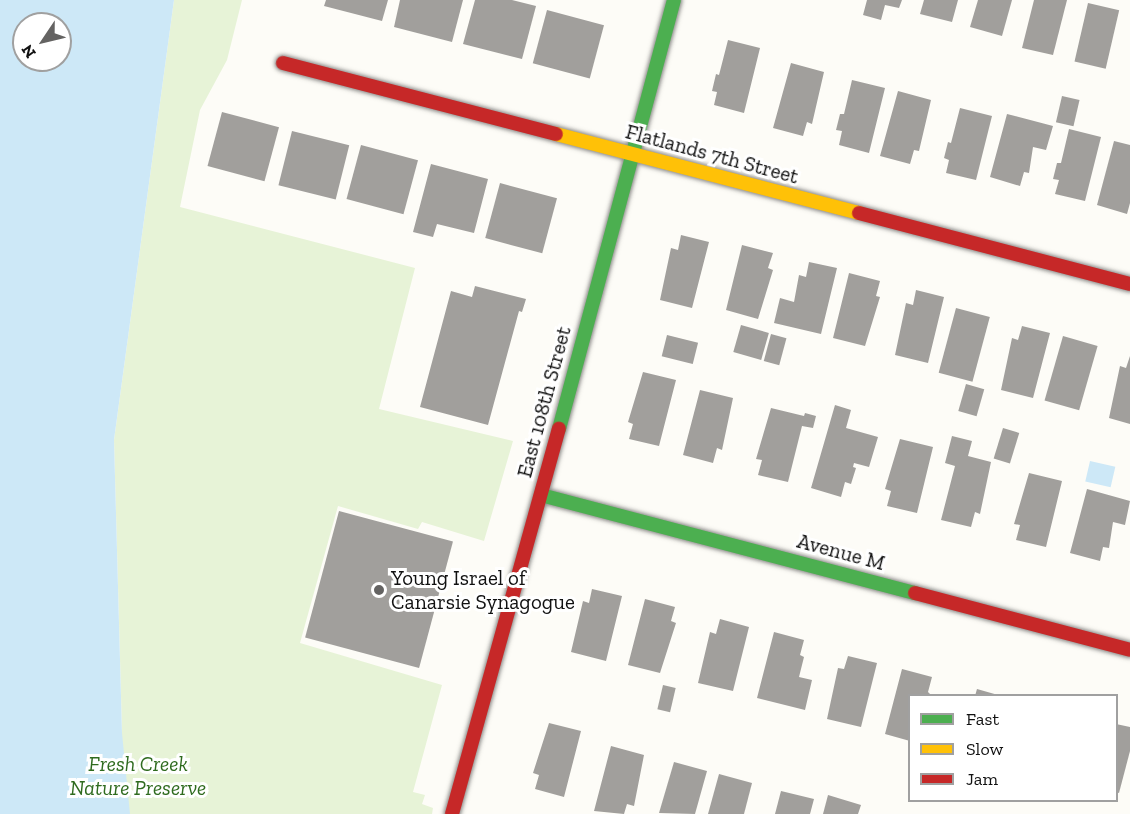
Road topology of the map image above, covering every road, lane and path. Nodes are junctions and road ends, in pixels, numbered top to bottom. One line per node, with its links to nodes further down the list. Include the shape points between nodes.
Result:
1 (674, 0): 3 (street, East 108th Street)
2 (283, 63): 3 (street, Flatlands 7th Street)
3 (633, 155): 4 (street, Flatlands 7th Street); 5 (street, East 108th Street)
4 (1130, 284)
5 (541, 495): 6 (street, Avenue M); 7 (street, East 108th Street)
6 (1130, 650)
7 (452, 814)

